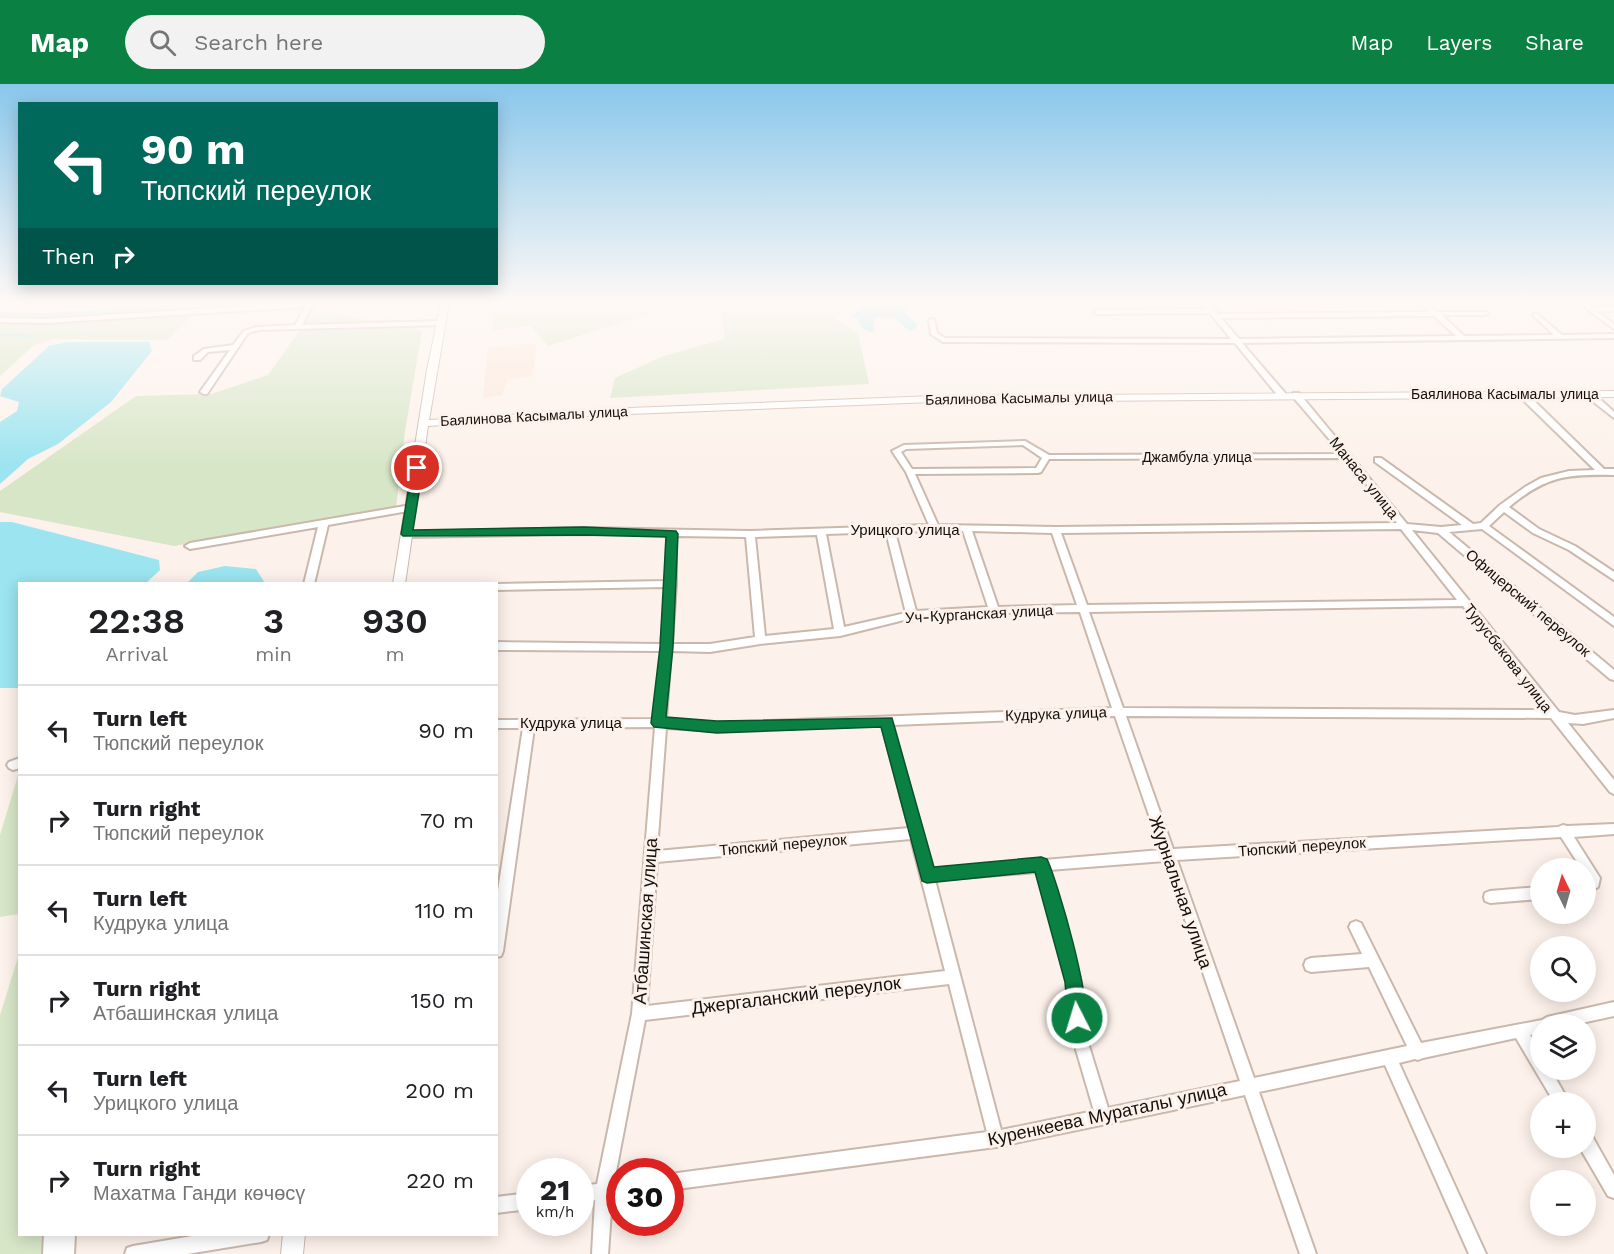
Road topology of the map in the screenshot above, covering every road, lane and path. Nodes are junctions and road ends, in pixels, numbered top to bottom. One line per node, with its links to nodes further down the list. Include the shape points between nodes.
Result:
1 (228, 358): 4 (street)
2 (435, 358): 11 (main road)
3 (1250, 358): 8 (street)
4 (204, 392)
5 (1522, 394): 6 (main road, Баялинова Касымалы улица); 9 (main road, Баялинова Касымалы улица); 16 (street)
6 (1589, 394): 7 (main road, Баялинова Касымалы улица); 10 (street)
7 (1614, 394)
8 (1282, 395): 9 (main road, Баялинова Касымалы улица); 11 (main road, Баялинова Касымалы улица, via 933,399)
9 (1296, 395): 12 (street, Манаса улица)
10 (1614, 417)
11 (425, 423): 19 (main road)
12 (1348, 456): 13 (street, Джамбула улица); 21 (street, Манаса улица)
13 (1047, 457): 15 (street, via 1038,470); 15 (street, via 1025,443 904,447 896,451)
14 (1378, 460): 23 (street)
15 (910, 472): 24 (street)
16 (1602, 472): 17 (street); 18 (street, via 1545,480)
17 (1614, 472)
18 (1503, 507): 22 (street); 34 (street)
19 (411, 508): 20 (street); 30 (main road)
20 (324, 522): 33 (street); 35 (street)
21 (1403, 526): 27 (street, Урицкого улица); 28 (street, Манаса улица); 39 (street, Турусбекова улица)
22 (1484, 526): 23 (street, Манаса улица); 43 (street)
23 (1471, 527): 28 (street, Манаса улица)
24 (935, 528): 25 (street, Урицкого улица); 26 (street, Урицкого улица)
25 (890, 530): 29 (street, Урицкого улица); 42 (street)
26 (967, 530): 27 (street, Урицкого улица); 40 (street)
27 (1056, 530): 41 (street, Журнальная улица)
28 (1441, 530): 48 (street, Офицерский переулок)
29 (821, 531): 32 (street, Урицкого улица); 44 (street)
30 (407, 534): 31 (street, Урицкого улица); 36 (main road)
31 (672, 534): 32 (street, Урицкого улица); 37 (street, Атбашинская улица)
32 (750, 534): 45 (street)
33 (190, 546)
34 (1614, 577)
35 (309, 582)
36 (399, 582)
37 (671, 584): 38 (street); 47 (street, Атбашинская улица)
38 (498, 587)
39 (1464, 603): 41 (street, Уч-Курганская улица); 50 (street, Турусбекова улица)
40 (994, 610): 41 (street, Уч-Курганская улица); 42 (street, Уч-Курганская улица)
41 (1082, 610): 49 (street, Журнальная улица)
42 (912, 615): 44 (street, Уч-Курганская улица)
43 (1614, 622)
44 (840, 632): 45 (street, Уч-Курганская улица)
45 (760, 640): 47 (street, Уч-Курганская улица, via 710,648)
46 (498, 646): 47 (street, Уч-Курганская улица)
47 (666, 647): 53 (street, Атбашинская улица)
48 (1614, 676)
49 (1118, 712): 50 (street, Кудрука улица); 52 (street, Кудрука улица); 60 (street, Журнальная улица)
50 (1553, 714): 51 (street, Кудрука улица, via 1572,721); 56 (street, Турусбекова улица)
51 (1614, 714)
52 (887, 722): 53 (street, Кудрука улица, via 717,727); 59 (street)
53 (659, 723): 55 (street, Кудрука улица); 61 (street, Атбашинская улица)
54 (498, 724): 55 (street, Кудрука улица)
55 (530, 724): 68 (street)
56 (1614, 789)
57 (1614, 829): 58 (street, Тюпский переулок)
58 (1563, 830): 60 (street, Тюпский переулок); 62 (street)
59 (916, 833): 61 (street, Тюпский переулок); 64 (street)
60 (1168, 855): 63 (street, Тюпский переулок); 80 (street, Журнальная улица)
61 (650, 857): 73 (street, Атбашинская улица)
62 (1581, 858)
63 (1041, 864): 64 (street, Тюпский переулок); 81 (street, via 1074,982 1079,1036)
64 (927, 875): 71 (street)
65 (1530, 894): 66 (street)
66 (1490, 897)
67 (1356, 927): 69 (street)
68 (498, 938)
69 (1372, 960): 70 (street); 78 (street)
70 (1311, 965)
71 (954, 977): 73 (street, Джергаланский переулок); 82 (street)
72 (1614, 1009): 74 (street)
73 (639, 1014): 83 (street, Атбашинская улица)
74 (1592, 1014)
75 (1530, 1028): 76 (street, Куренкеева Мураталы улица)
76 (1520, 1031): 77 (street); 78 (street, Куренкеева Мураталы улица)
77 (1530, 1048)
78 (1418, 1053): 79 (street, Куренкеева Мураталы улица)
79 (1389, 1057): 80 (street, Куренкеева Мураталы улица); 100 (street)
80 (1249, 1085): 81 (street, Куренкеева Мураталы улица); 99 (street, Журнальная улица)
81 (1102, 1116): 82 (street, Куренкеева Мураталы улица)
82 (996, 1139): 85 (street, Куренкеева Мураталы улица)
83 (617, 1158)
84 (1595, 1158): 86 (street)
85 (684, 1180)
86 (1614, 1190)
87 (516, 1203): 88 (street)
88 (498, 1206)
89 (606, 1222): 98 (street, Атбашинская улица)
90 (52, 1236): 94 (street)
91 (67, 1236): 95 (street)
92 (248, 1236): 96 (street)
93 (294, 1236): 97 (main road)
94 (51, 1254)
95 (66, 1254)
96 (133, 1254)
97 (292, 1254)
98 (600, 1254)
99 (1308, 1254)
100 (1478, 1254)

